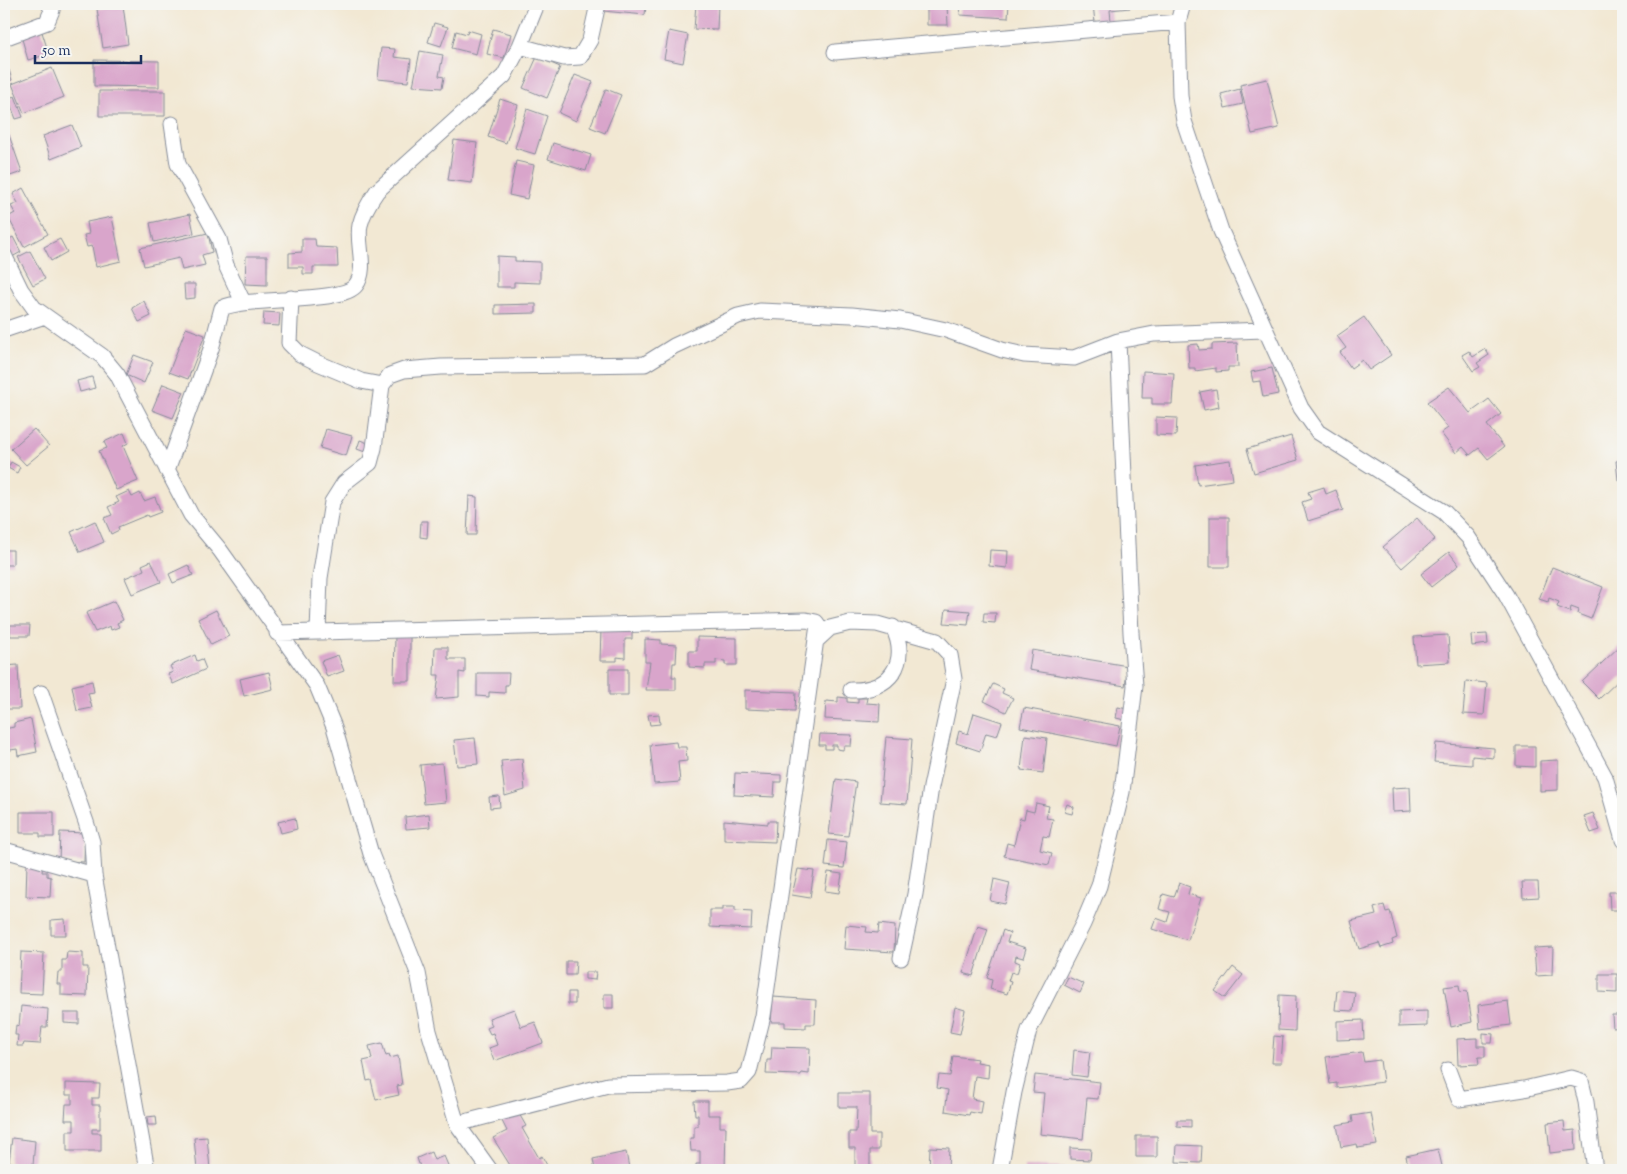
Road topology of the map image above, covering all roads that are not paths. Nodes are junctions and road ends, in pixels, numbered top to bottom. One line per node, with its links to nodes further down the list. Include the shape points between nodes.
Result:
1 (49, 4): 6 (street, via 52,10 47,22)
2 (537, 4): 7 (street)
3 (598, 4): 7 (street, via 590,40 580,57 564,58)
4 (1183, 4): 5 (street)
5 (1178, 22): 8 (street); 15 (street, via 1184,121 1221,231)
6 (4, 38)
7 (520, 46): 11 (street, via 504,76 377,191 360,226 360,276 356,286 328,295)
8 (835, 52)
9 (172, 124): 12 (street, via 178,164 219,239 226,265)
10 (4, 255): 13 (street, via 21,290 34,308)
11 (290, 298): 12 (street); 17 (street, via 289,343 300,354 360,382)
12 (243, 302): 18 (street, via 222,308 211,349)
13 (45, 316): 14 (street); 18 (street, via 102,356 117,374)
14 (4, 330)
15 (1264, 330): 16 (street, via 1170,332); 26 (street, via 1301,408 1318,432 1444,512 1468,537 1506,595 1590,747 1605,776)
16 (1118, 341): 17 (street, via 1074,358 1024,355 946,330 900,320 760,311 730,320 674,346 645,364 441,367 404,370 390,375); 35 (street, via 1135,686 1123,782 1112,841 1099,886 1029,1030)
17 (382, 385): 20 (street, via 370,463 344,483 332,502 320,578)
18 (167, 470): 21 (street, via 191,515 220,550)
19 (893, 627): 22 (street, via 850,623 830,628); 23 (street, via 899,646 896,666 889,678 878,686); 30 (street, via 936,641 950,655 954,679 930,787 915,894)
20 (318, 632): 21 (street); 22 (street, via 806,620 818,625)
21 (278, 633): 32 (street, via 317,686 334,727 371,854 418,973 430,1031)
22 (817, 640): 32 (street, via 763,1016 749,1072 741,1081 727,1083 608,1085)
23 (850, 690)
24 (41, 692): 29 (street, via 92,842)
25 (1623, 804): 26 (street)
26 (1618, 819): 27 (street)
27 (1623, 840)
28 (4, 850): 29 (street)
29 (94, 876): 33 (street)
30 (901, 958)
31 (1448, 1070): 36 (street, via 1459,1098 1524,1089 1571,1078 1581,1081)
32 (457, 1124): 34 (street)
33 (147, 1170)
34 (490, 1170)
35 (1000, 1170)
36 (1595, 1170)

